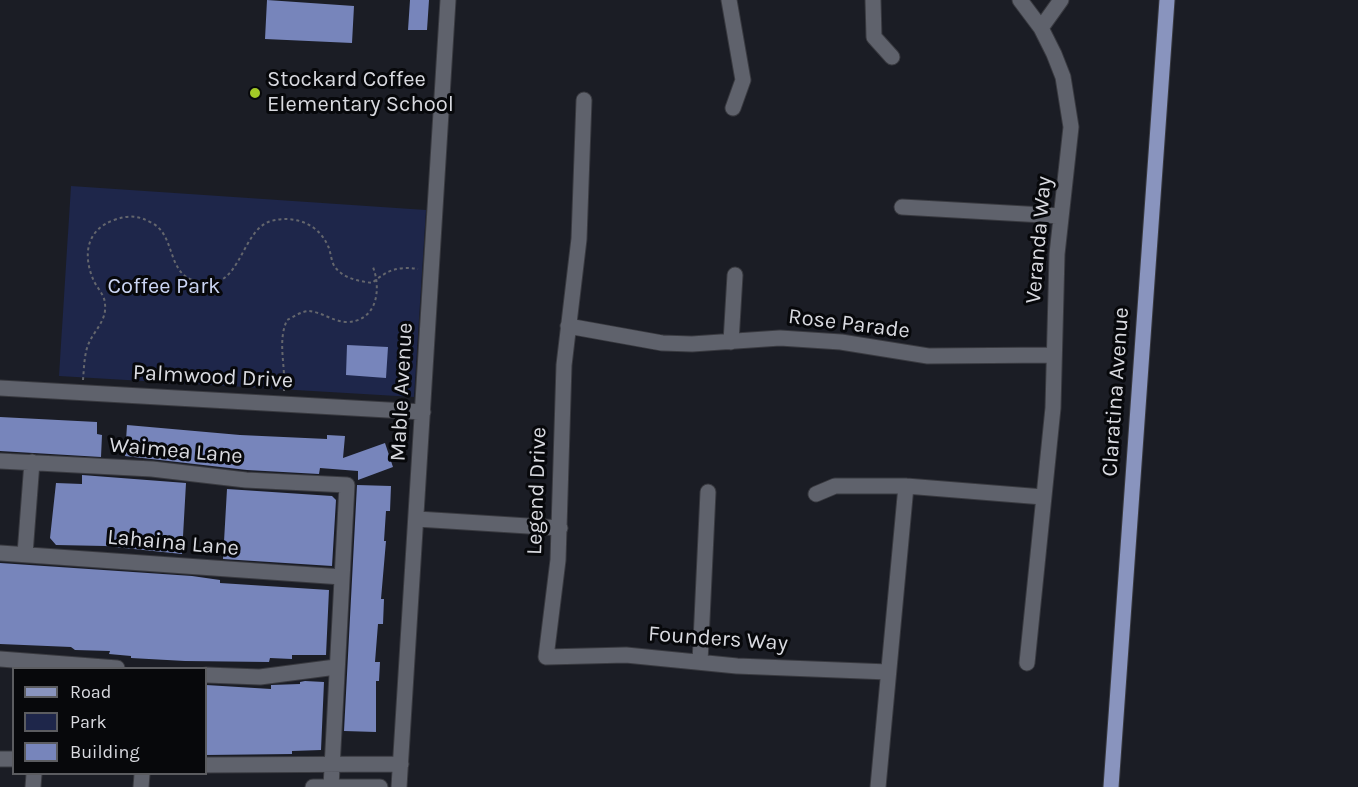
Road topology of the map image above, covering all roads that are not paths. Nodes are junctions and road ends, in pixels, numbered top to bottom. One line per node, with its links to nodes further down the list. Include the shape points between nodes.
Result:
1 (448, 0): 18 (street, Mable Avenue)
2 (729, 0): 10 (street, via 743,80)
3 (873, 0): 8 (street, via 874,37)
4 (1020, 0): 7 (street, Veranda Way)
5 (1061, 0): 7 (street)
6 (1167, 0): 47 (main road, Claratina Avenue)
7 (1041, 28): 12 (street, Veranda Way, via 1059,66 1069,103 1071,151)
8 (892, 57)
9 (584, 100): 14 (street, Legend Drive, via 579,239)
10 (733, 108)
11 (902, 207): 12 (street)
12 (1061, 216): 16 (street, Veranda Way)
13 (735, 275): 15 (street)
14 (568, 326): 15 (street, Rose Parade, via 662,343); 26 (street, Legend Drive)
15 (731, 342): 16 (street, Rose Parade, via 811,339 928,356)
16 (1054, 355): 24 (street, Veranda Way, via 1053,408)
17 (0, 388): 18 (street, Palmwood Drive)
18 (423, 412): 25 (street, Mable Avenue)
19 (0, 461): 20 (street, Waimea Lane)
20 (32, 462): 28 (street); 29 (street, Waimea Lane, via 347,485)
21 (906, 486): 23 (street, via 835,486); 24 (street); 37 (street)
22 (708, 492): 32 (street)
23 (816, 494)
24 (1043, 497): 33 (street, Veranda Way)
25 (417, 519): 26 (street); 40 (street, Mable Avenue)
26 (560, 528): 30 (street, Legend Drive)
27 (0, 553): 28 (street, Lahaina Lane)
28 (25, 554): 29 (street, Lahaina Lane)
29 (342, 577): 36 (street)
30 (546, 657): 32 (street, Founders Way, via 626,655)
31 (0, 658): 34 (street)
32 (700, 662): 37 (street, Founders Way)
33 (1027, 663)
34 (40, 665): 35 (street)
35 (78, 667)
36 (336, 667): 38 (street, via 260,677); 39 (street)
37 (888, 672): 46 (street)
38 (207, 675)
39 (332, 763): 40 (street); 41 (street); 43 (street)
40 (401, 764): 45 (street, Mable Avenue)
41 (207, 765)
42 (313, 787): 43 (street)
43 (331, 787): 44 (street)
44 (380, 787)
45 (399, 787)
46 (878, 787)
47 (1111, 787)

